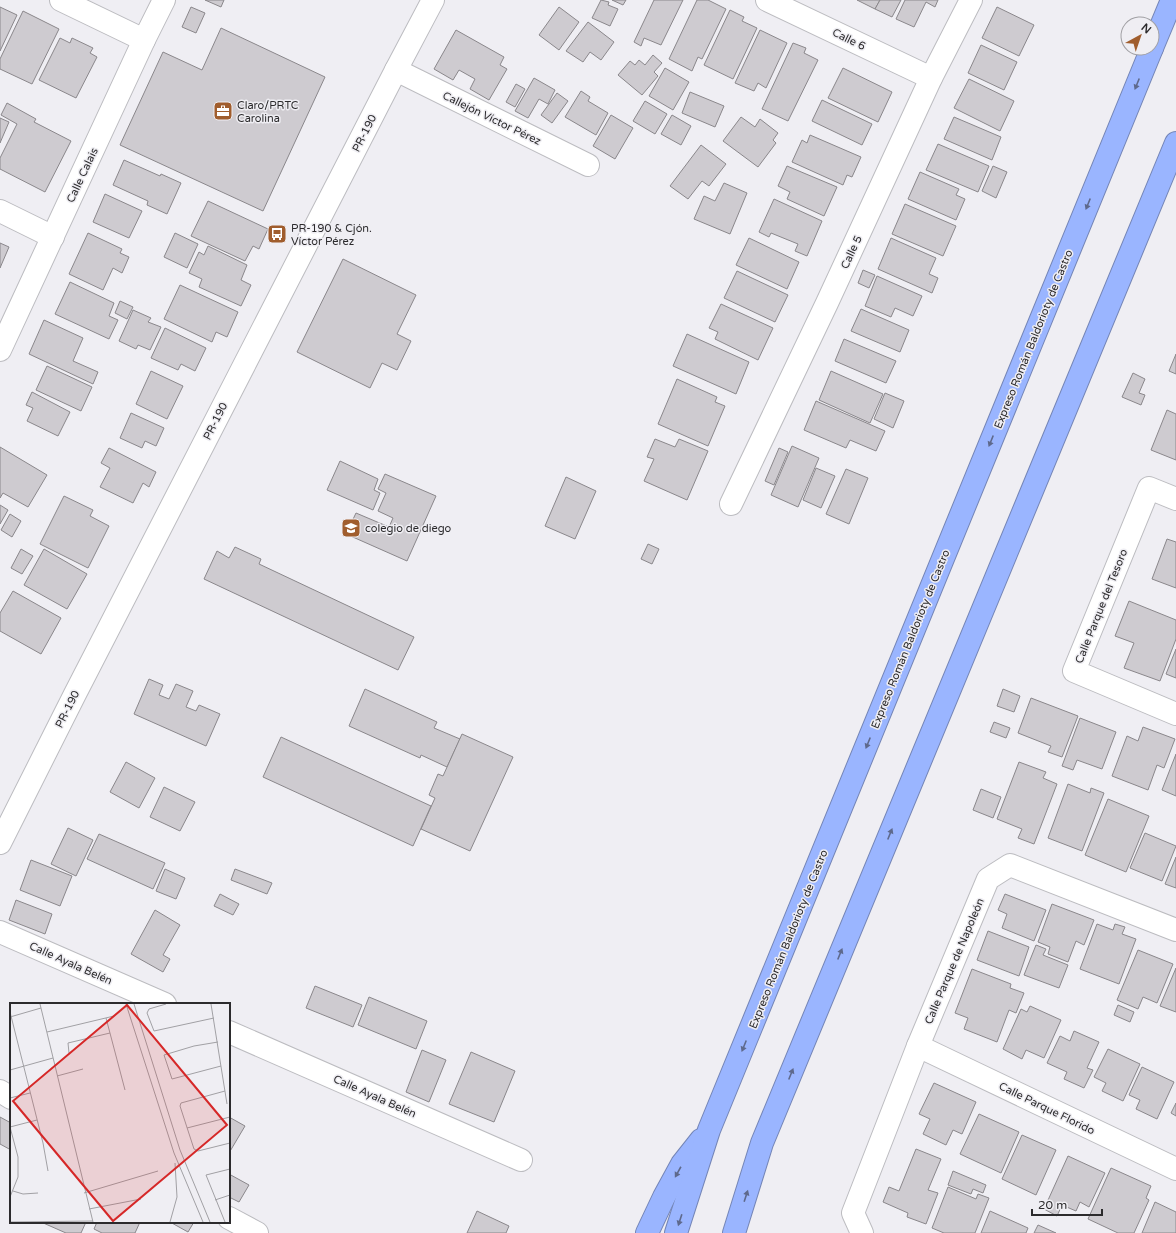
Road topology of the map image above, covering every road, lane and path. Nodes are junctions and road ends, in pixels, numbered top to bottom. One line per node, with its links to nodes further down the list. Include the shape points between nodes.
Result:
1 (61, 0): 8 (street)
2 (164, 0): 8 (street, Calle Calais)
3 (433, 0): 10 (street, PR-190 / PR-190)
4 (767, 0): 11 (street, Calle 6)
5 (971, 0): 11 (street, Calle 5)
6 (1172, 0): 7 (highway, Expreso Román Baldorioty de Castro)
7 (1160, 29)
8 (144, 40): 15 (street, Calle Calais)
9 (1149, 56): 28 (highway, Expreso Román Baldorioty de Castro, one-way to 28)
10 (396, 70): 13 (street, Callejón Víctor Pérez); 20 (street, PR-190 / PR-190)
11 (931, 78): 18 (street, Calle 5)
12 (1176, 144): 35 (highway, one-way to 12, via 765,1136)
13 (588, 165)
14 (0, 211): 15 (street)
15 (53, 237): 16 (street, Calle Calais)
16 (0, 350)
17 (1176, 499): 19 (street, Calle Parque del Tesoro, via 1149,488 1074,671)
18 (731, 504)
19 (1176, 714)
20 (0, 843)
21 (1176, 930): 25 (street, Calle Parque de Napoleón, via 1010,865 988,879)
22 (0, 932): 23 (street, Calle Ayala Belén)
23 (163, 1003)
24 (230, 1032): 29 (street, Calle Ayala Belén)
25 (918, 1046): 30 (street, Calle Parque Florido); 36 (street, Calle Parque de Napoleón, via 853,1213)
26 (0, 1092): 27 (street)
27 (10, 1097)
28 (710, 1130): 33 (highway, one-way to 33, via 682,1164); 34 (highway, Expreso Román Baldorioty de Castro, one-way to 34)
29 (521, 1160)
30 (1176, 1169)
31 (230, 1219): 32 (street)
32 (257, 1233)
33 (647, 1233)
34 (676, 1233)
35 (734, 1233)
36 (862, 1233)

